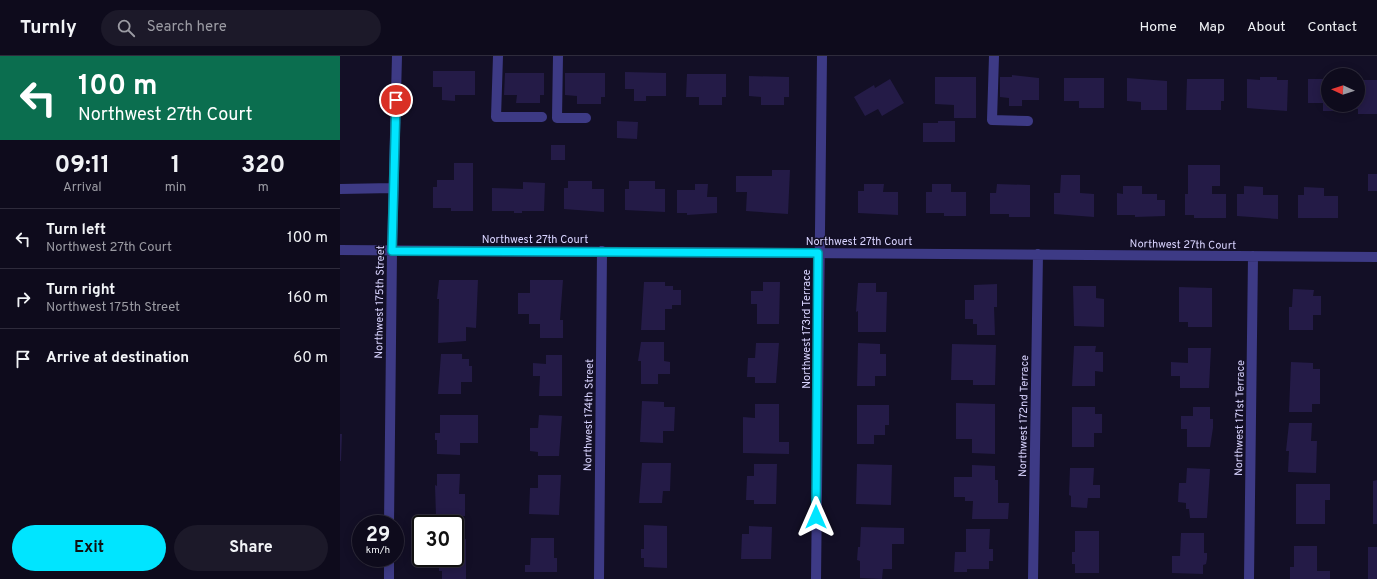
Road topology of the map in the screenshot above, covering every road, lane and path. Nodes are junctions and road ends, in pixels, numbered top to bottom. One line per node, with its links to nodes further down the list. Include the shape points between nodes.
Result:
1 (397, 56): 9 (street, Northwest 175th Street)
2 (498, 56): 6 (street, via 496,117)
3 (558, 56): 7 (street, via 557,118)
4 (822, 56): 14 (street, Northwest 173rd Terrace)
5 (994, 56): 8 (street, via 992,120)
6 (542, 117)
7 (586, 118)
8 (1028, 121)
9 (393, 188): 10 (street); 12 (street, Northwest 175th Street)
10 (340, 189)
11 (340, 250): 12 (street, Northwest 27th Court)
12 (392, 251): 13 (street, Northwest 27th Court); 18 (street, Northwest 175th Street)
13 (602, 251): 14 (street, Northwest 27th Court); 21 (street, Northwest 174th Street)
14 (818, 253): 15 (street, Northwest 27th Court); 22 (street, Northwest 173rd Terrace)
15 (1038, 254): 16 (street, Northwest 27th Court); 23 (street, Northwest 172nd Terrace)
16 (1253, 256): 17 (street, Northwest 27th Court); 24 (street, Northwest 171st Terrace)
17 (1377, 257)
18 (389, 515)
19 (389, 567): 20 (street)
20 (389, 579)
21 (599, 579)
22 (816, 579)
23 (1033, 579)
24 (1249, 579)

